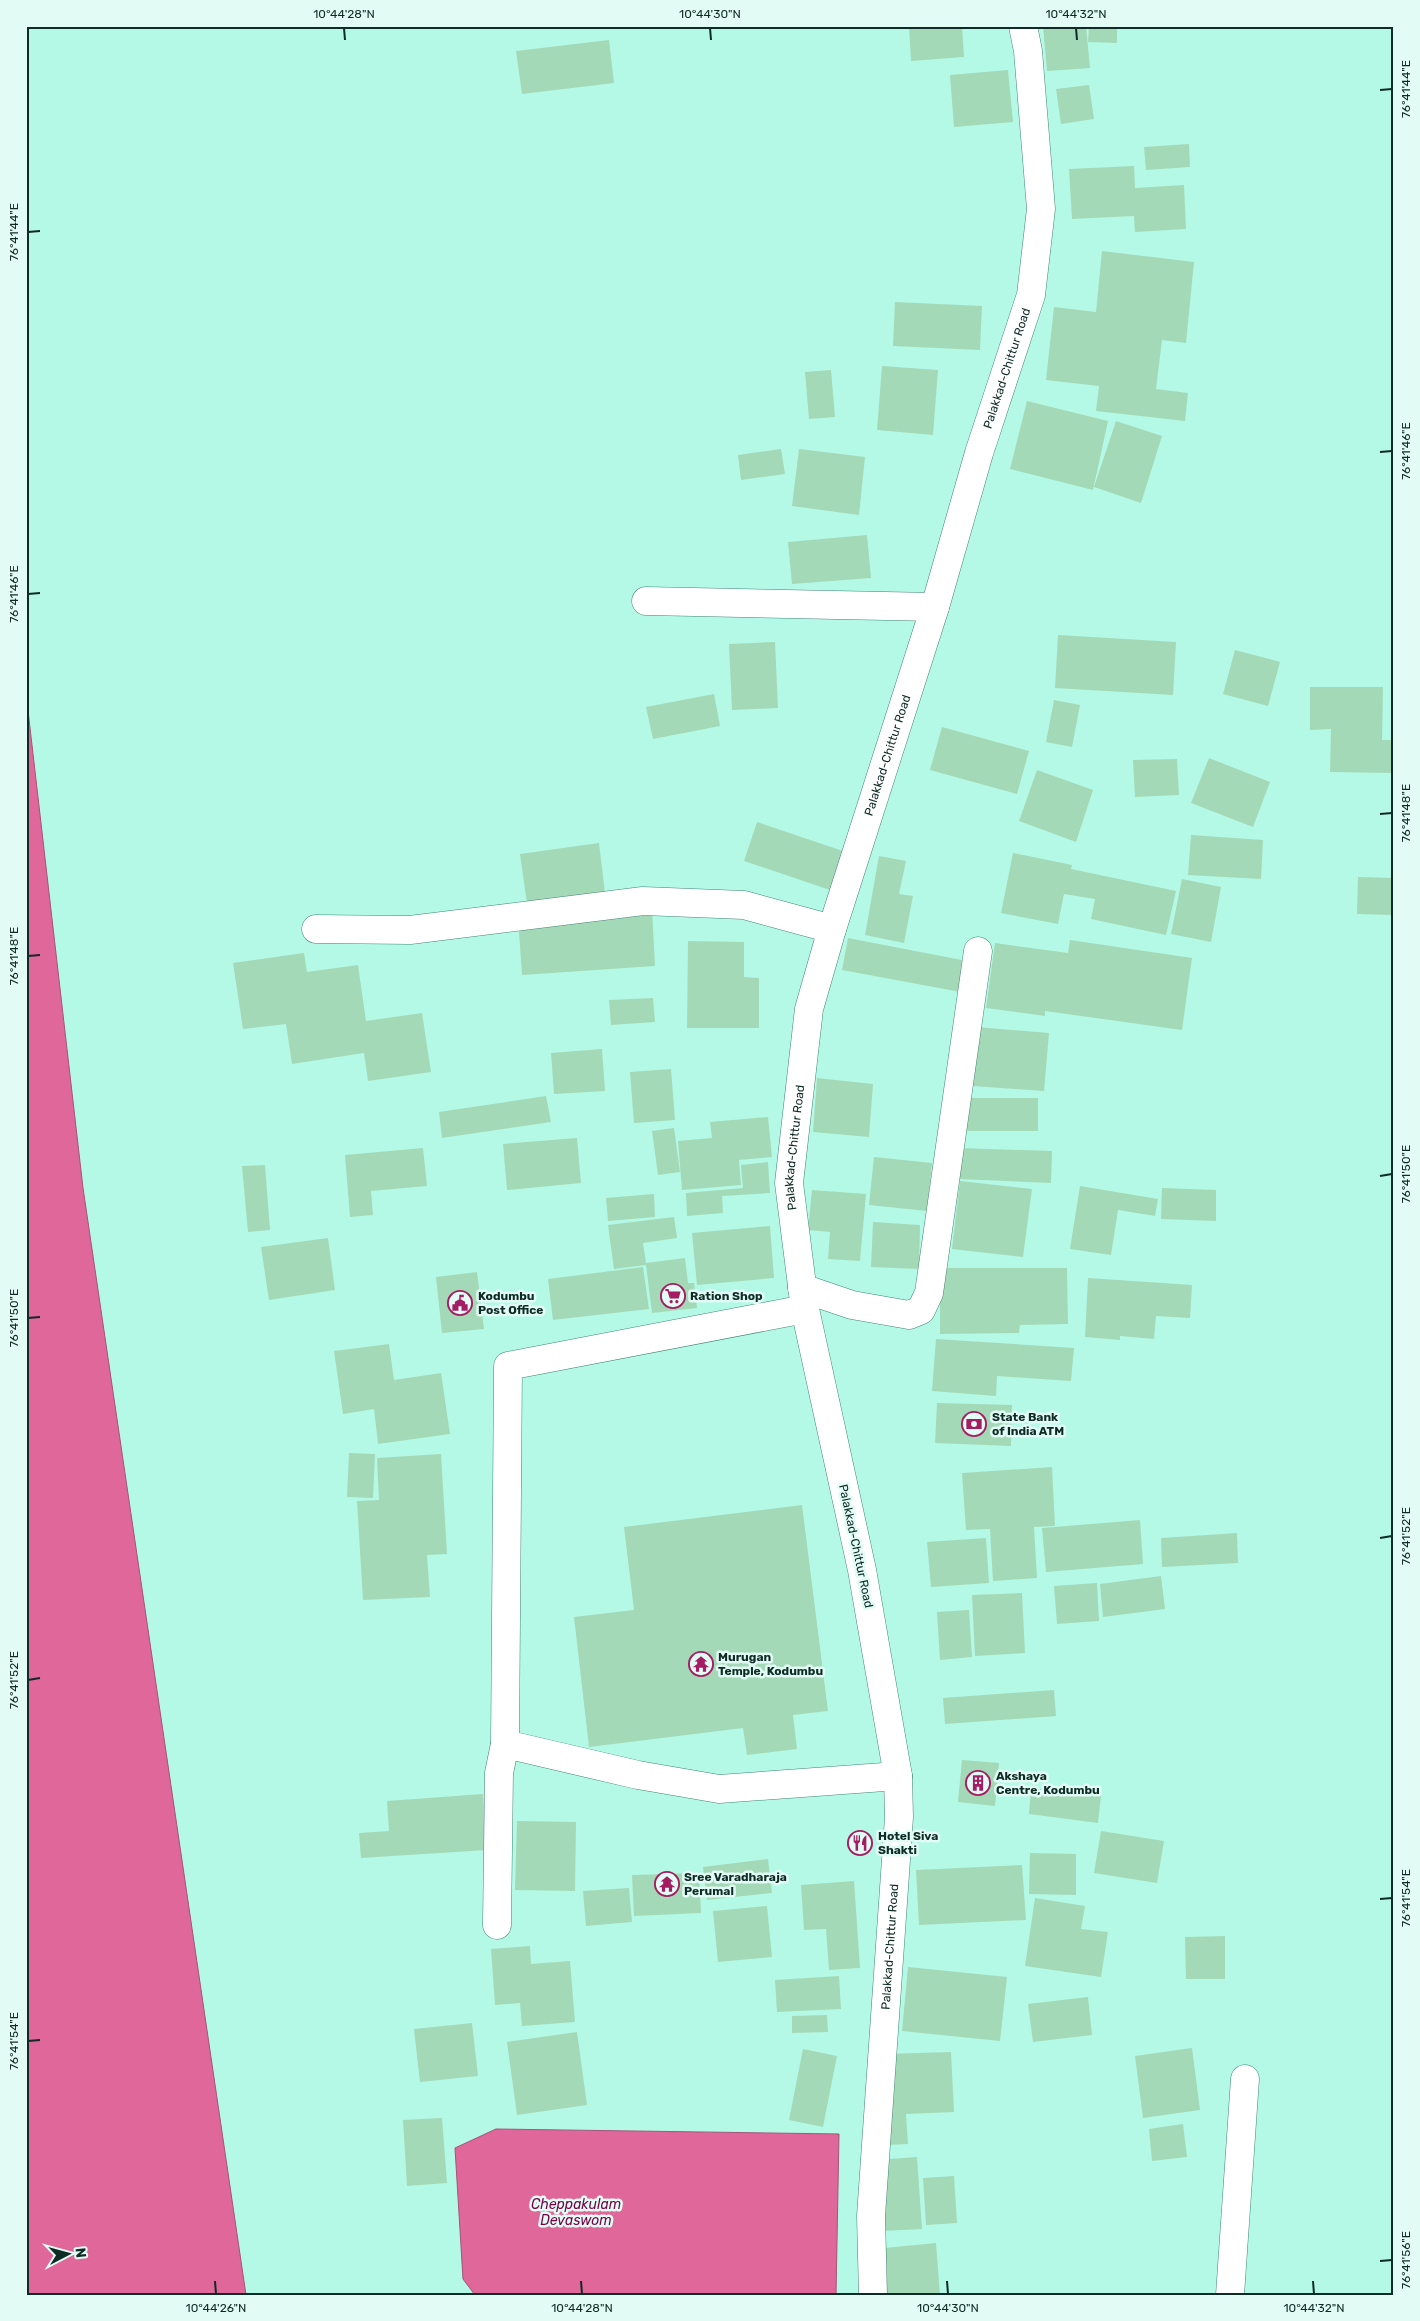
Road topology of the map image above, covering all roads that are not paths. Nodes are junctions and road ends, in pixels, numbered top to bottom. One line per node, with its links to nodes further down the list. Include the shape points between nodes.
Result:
1 (1023, 26): 3 (street, Palakkad-Chittur Road, via 1028,51 1041,209 1031,295 979,453)
2 (646, 601): 3 (street)
3 (935, 607): 5 (street, Palakkad-Chittur Road)
4 (316, 929): 5 (street, via 410,930 643,901 744,905)
5 (832, 929): 7 (street, Palakkad-Chittur Road, via 809,1009 789,1183)
6 (978, 951): 7 (street, via 929,1293 921,1310 909,1315)
7 (804, 1298): 8 (street, via 508,1366); 9 (street, Palakkad-Chittur Road, via 862,1570)
8 (505, 1744): 9 (street, via 719,1789); 10 (street, via 499,1773)
9 (898, 1776): 12 (street, Palakkad-Chittur Road, via 899,1818 871,2216)
10 (497, 1925)
11 (1245, 2079): 13 (street)
12 (873, 2295)
13 (1230, 2295)

